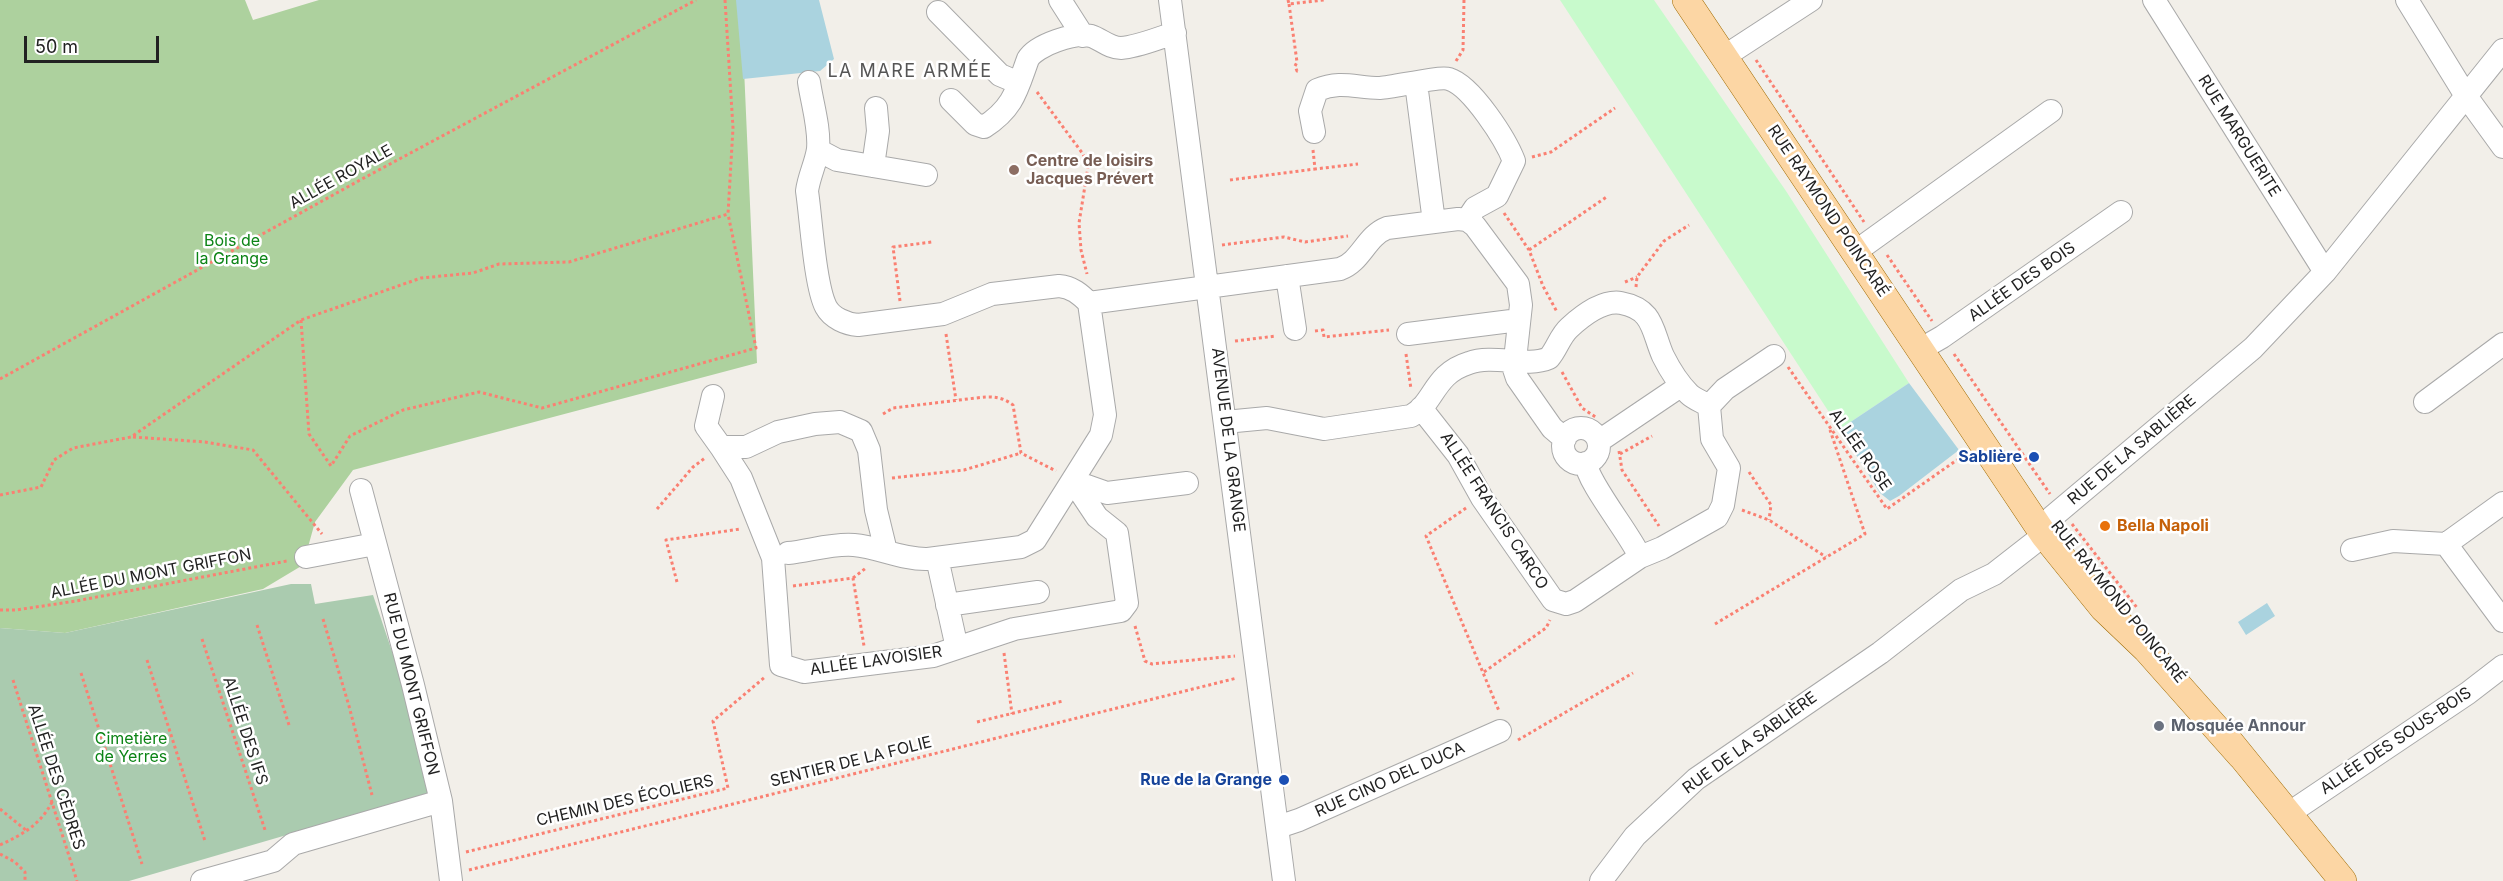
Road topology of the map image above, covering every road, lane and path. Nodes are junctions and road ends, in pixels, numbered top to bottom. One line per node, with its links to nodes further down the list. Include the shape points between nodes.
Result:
1 (696, 0): 66 (path, ALLÉE ROYALE)
2 (725, 0): 39 (path, via 733,128)
3 (1060, 0): 14 (street)
4 (1170, 0): 13 (street, AVENUE DE LA GRANGE)
5 (1324, 0): 11 (path)
6 (1464, 0): 19 (path, via 1463,50)
7 (1686, 0): 16 (main road, RUE RAYMOND POINCARÉ)
8 (1811, 0): 16 (street)
9 (2154, 0): 48 (street, RUE MARGUERITE)
10 (2407, 0): 22 (street)
11 (1288, 2): 17 (path, via 1295,66)
12 (938, 12): 18 (street, via 1000,75)
13 (1175, 33): 14 (street, via 1120,48); 47 (street, AVENUE DE LA GRANGE)
14 (1083, 36): 18 (street, via 1038,48 1028,58)
15 (2503, 50): 22 (street, RUE DE LA SABLIÈRE)
16 (1725, 56): 46 (main road, RUE RAYMOND POINCARÉ)
17 (1300, 70)
18 (1021, 79): 23 (street, via 1013,100 984,127 975,124); 51 (path, via 1042,98 1083,154 1088,167 1079,223)
19 (1448, 79): 21 (street); 30 (street, via 1468,91)
20 (809, 82): 29 (street)
21 (1416, 83): 27 (street, via 1374,88 1331,84 1317,90 1310,111); 41 (street)
22 (2466, 96): 28 (street); 48 (street, RUE DE LA SABLIÈRE)
23 (951, 100)
24 (876, 108): 32 (street, via 878,131)
25 (1615, 108): 30 (path, via 1551,152)
26 (2051, 111): 46 (street)
27 (1314, 131): 33 (path, via 1311,130)
28 (2503, 147)
29 (818, 150): 32 (street, via 837,160); 54 (street, via 807,191 826,307 848,324)
30 (1514, 161): 36 (street)
31 (1358, 164): 33 (path)
32 (873, 166): 34 (street)
33 (1315, 169): 35 (path)
34 (926, 175)
35 (1230, 180)
36 (1497, 196): 40 (street, via 1475,208); 45 (path, via 1496,201)
37 (1608, 196): 45 (path)
38 (2121, 212): 62 (street, ALLÉE DES BOIS)
39 (728, 214): 55 (path, via 568,262 499,264 473,273 421,278); 55 (path, via 756,348 542,408 478,392 403,410 350,436 331,466 309,434)
40 (1467, 220): 41 (street); 56 (street, via 1493,248 1518,285)
41 (1434, 222): 44 (street, via 1387,228 1377,232)
42 (1689, 225): 52 (path, via 1664,241 1637,277)
43 (932, 242): 54 (path, via 893,247)
44 (1364, 248): 47 (path, via 1349,236 1305,242 1284,237 1220,245 1221,258); 49 (street, via 1347,266)
45 (1529, 250): 57 (path, via 1558,315)
46 (1855, 252): 62 (main road, RUE RAYMOND POINCARÉ)
47 (1205, 260): 50 (street, AVENUE DE LA GRANGE)
48 (2325, 272): 97 (street, RUE DE LA SABLIÈRE, via 2253,348)
49 (1287, 276): 50 (street); 58 (street)
50 (1208, 287): 51 (street); 60 (street, AVENUE DE LA GRANGE)
51 (1089, 303): 53 (street, via 1067,286 1059,286 992,294); 87 (street, via 1105,415 1101,435)
52 (1634, 306): 57 (street, via 1603,304); 71 (street, via 1653,324 1663,356 1690,396)
53 (944, 314): 54 (street); 69 (path)
54 (902, 319)
55 (301, 320): 77 (path)
56 (1519, 320): 59 (street); 64 (street)
57 (1570, 327): 64 (street, via 1549,358)
58 (1295, 332): 59 (path, via 1323,330 1324,337); 60 (path)
59 (1402, 338): 72 (path, via 1413,403)
60 (1215, 344): 74 (street, AVENUE DE LA GRANGE)
61 (2503, 344): 70 (street)
62 (1921, 349): 97 (main road, RUE RAYMOND POINCARÉ, via 1990,457)
63 (1774, 356): 71 (street, via 1725,389); 75 (path, ALLÉE ROSE, via 1780,356)
64 (1514, 360): 72 (street, via 1470,362 1455,369 1443,378); 79 (street, via 1517,378 1551,428)
65 (1558, 364): 78 (path, via 1582,408 1598,419)
66 (0, 379)
67 (1673, 391): 78 (street)
68 (713, 396): 80 (street, ALLÉE LAVOISIER, via 706,426)
69 (956, 400): 73 (path, via 894,408); 82 (path, via 989,396 1004,398 1013,405)
70 (2425, 402)
71 (1708, 406): 84 (street, via 1712,439)
72 (1419, 410): 74 (street, via 1411,416 1324,429 1267,418); 91 (street, ALLÉE FRANCIS CARCO, via 1458,455)
73 (882, 414)
74 (1225, 422): 123 (street, AVENUE DE LA GRANGE)
75 (1828, 426): 81 (path, ALLÉE ROSE, via 1887,509); 107 (path, via 1865,534)
76 (1652, 436): 83 (path)
77 (131, 437): 90 (path, via 73,448 54,460 41,487); 103 (path, via 253,450 315,522)
78 (1604, 438): 79 (street, via 1582,428); 83 (path); 85 (street, via 1598,452)
79 (1565, 439): 85 (street, via 1564,450 1569,460)
80 (721, 447): 86 (street, via 746,447 786,429 840,422 861,431); 94 (path, via 693,468); 96 (street, ALLÉE LAVOISIER, via 741,478)
81 (1971, 451)
82 (1021, 453): 86 (path, via 964,470); 87 (path)
83 (1620, 454): 98 (path, via 1622,470)
84 (1726, 460): 93 (street, via 1729,468); 95 (path, via 1742,462 1772,505)
85 (1586, 463): 106 (street)
86 (873, 481): 102 (street)
87 (1073, 481): 88 (street, via 1107,493); 108 (street, via 1041,534 1028,544); 114 (street, via 1097,517 1117,533)
88 (1187, 483)
89 (361, 490): 99 (street, RUE DU MONT GRIFFON)
90 (0, 495)
91 (1482, 498): 112 (street, ALLÉE FRANCIS CARCO, via 1552,600); 127 (path, via 1426,536)
92 (2503, 503): 100 (street)
93 (1723, 506): 95 (path); 98 (street, ALLÉE FRANCIS CARCO, via 1708,524)
94 (657, 509)
95 (1770, 520): 107 (path)
96 (759, 527): 109 (path, via 666,540); 110 (street, ALLÉE LAVOISIER, via 773,558)
97 (2055, 531): 142 (main road, RUE RAYMOND POINCARÉ, via 2103,608 2146,649); 155 (street, RUE DE LA SABLIÈRE, via 1994,574 1961,590 1880,653 1696,779 1635,836)
98 (1670, 543): 106 (street, ALLÉE FRANCIS CARCO)
99 (375, 544): 103 (street); 140 (street, RUE DU MONT GRIFFON)
100 (2446, 544): 101 (street, via 2393,541); 117 (street)
101 (2352, 550)
102 (886, 551): 104 (street, via 852,545); 108 (street, via 912,559)
103 (334, 552): 105 (street)
104 (788, 553)
105 (306, 557): 115 (path, ALLÉE DU MONT GRIFFON, via 76,602)
106 (1640, 557): 112 (street, ALLÉE FRANCIS CARCO, via 1575,601)
107 (1826, 557): 118 (path)
108 (937, 558): 113 (street)
109 (677, 582)
110 (777, 588): 125 (path, via 854,579); 125 (street, ALLÉE LAVOISIER, via 781,665 804,672)
111 (1038, 592): 113 (street)
112 (1559, 604): 127 (path, via 1546,628)
113 (947, 605): 122 (street)
114 (1125, 607): 120 (street, ALLÉE LAVOISIER); 123 (path, via 1137,629 1144,662 1227,658)
115 (0, 610)
116 (323, 620): 138 (path)
117 (2503, 621)
118 (1715, 624)
119 (257, 625): 136 (path)
120 (995, 635): 122 (street, ALLÉE LAVOISIER); 134 (path, via 1004,651)
121 (202, 639): 144 (path, ALLÉE DES IFS)
122 (957, 648): 125 (street, ALLÉE LAVOISIER, via 933,656)
123 (1254, 652): 131 (street, AVENUE DE LA GRANGE)
124 (147, 660): 146 (path)
125 (867, 664)
126 (2503, 666): 142 (street, ALLÉE DES SOUS-BOIS)
127 (1484, 672): 137 (path, via 1499,707)
128 (770, 673): 150 (path, CHEMIN DES ÉCOLIERS, via 713,721 728,788)
129 (1633, 673): 137 (path, via 1515,742)
130 (81, 674): 149 (path)
131 (1257, 675): 143 (street, AVENUE DE LA GRANGE); 150 (path, SENTIER DE LA FOLIE)
132 (13, 680): 139 (path, ALLÉE DES CÈDRES)
133 (1062, 701): 134 (path)
134 (1012, 714): 135 (path)
135 (977, 722)
136 (289, 725)
137 (1500, 731): 143 (street, RUE CINO DEL DUCA)
138 (372, 795)
139 (53, 801): 145 (path, via 46,815); 152 (path, ALLÉE DES CÈDRES)
140 (441, 801): 150 (street, RUE DU MONT GRIFFON); 153 (street, via 293,844 273,861)
141 (0, 809): 145 (path)
142 (2288, 814): 156 (main road, RUE RAYMOND POINCARÉ)
143 (1278, 827): 154 (street, AVENUE DE LA GRANGE)
144 (265, 830)
145 (27, 831): 147 (path)
146 (205, 841)
147 (0, 845)
148 (0, 854): 151 (path, via 25,872)
149 (142, 864)
150 (449, 871)
151 (25, 881)
152 (77, 881)
153 (202, 881)
154 (1284, 881)
155 (1601, 881)
156 (2343, 881)

